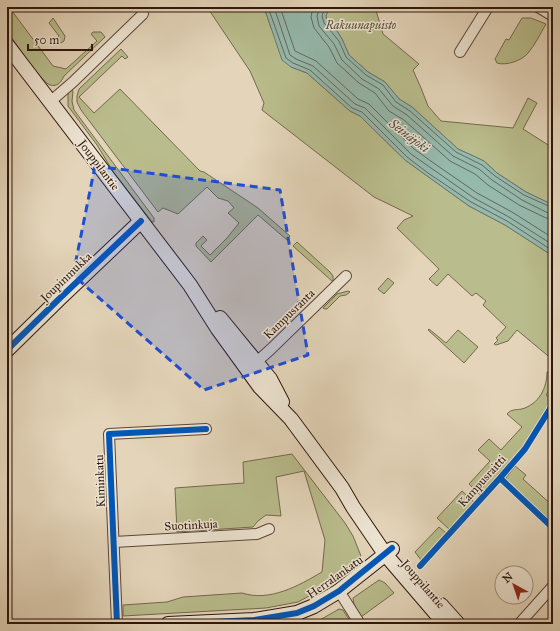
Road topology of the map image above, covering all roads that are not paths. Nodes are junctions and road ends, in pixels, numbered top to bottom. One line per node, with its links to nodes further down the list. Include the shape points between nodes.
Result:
1 (488, 7): 6 (street)
2 (538, 7): 4 (street)
3 (144, 14): 7 (street)
4 (553, 16)
5 (7, 45): 7 (main road, Jouppilantie)
6 (460, 52)
7 (51, 101): 8 (main road, Jouppilantie)
8 (141, 221): 10 (main road, Joupinmukka); 11 (main road, Jouppilantie, via 190,285 218,329)
9 (346, 276): 11 (street, Kampusranta)
10 (7, 350)
11 (252, 366): 15 (main road, Jouppilantie, via 260,387 291,419 342,488 358,503)
12 (206, 429): 14 (street, Kiminkatu, via 109,434)
13 (269, 529): 14 (street, Suotinkuja, via 257,534)
14 (114, 542): 18 (street, Kiminkatu)
15 (389, 551): 17 (main road, Herralankatu); 21 (main road, Jouppilantie); 22 (main road, Jouppilantie)
16 (553, 586): 23 (street)
17 (339, 591): 19 (main road, Herralankatu, via 314,606 282,616 254,620); 20 (street)
18 (117, 624)
19 (168, 624)
20 (360, 624)
21 (445, 624)
22 (458, 624)
23 (519, 624)

